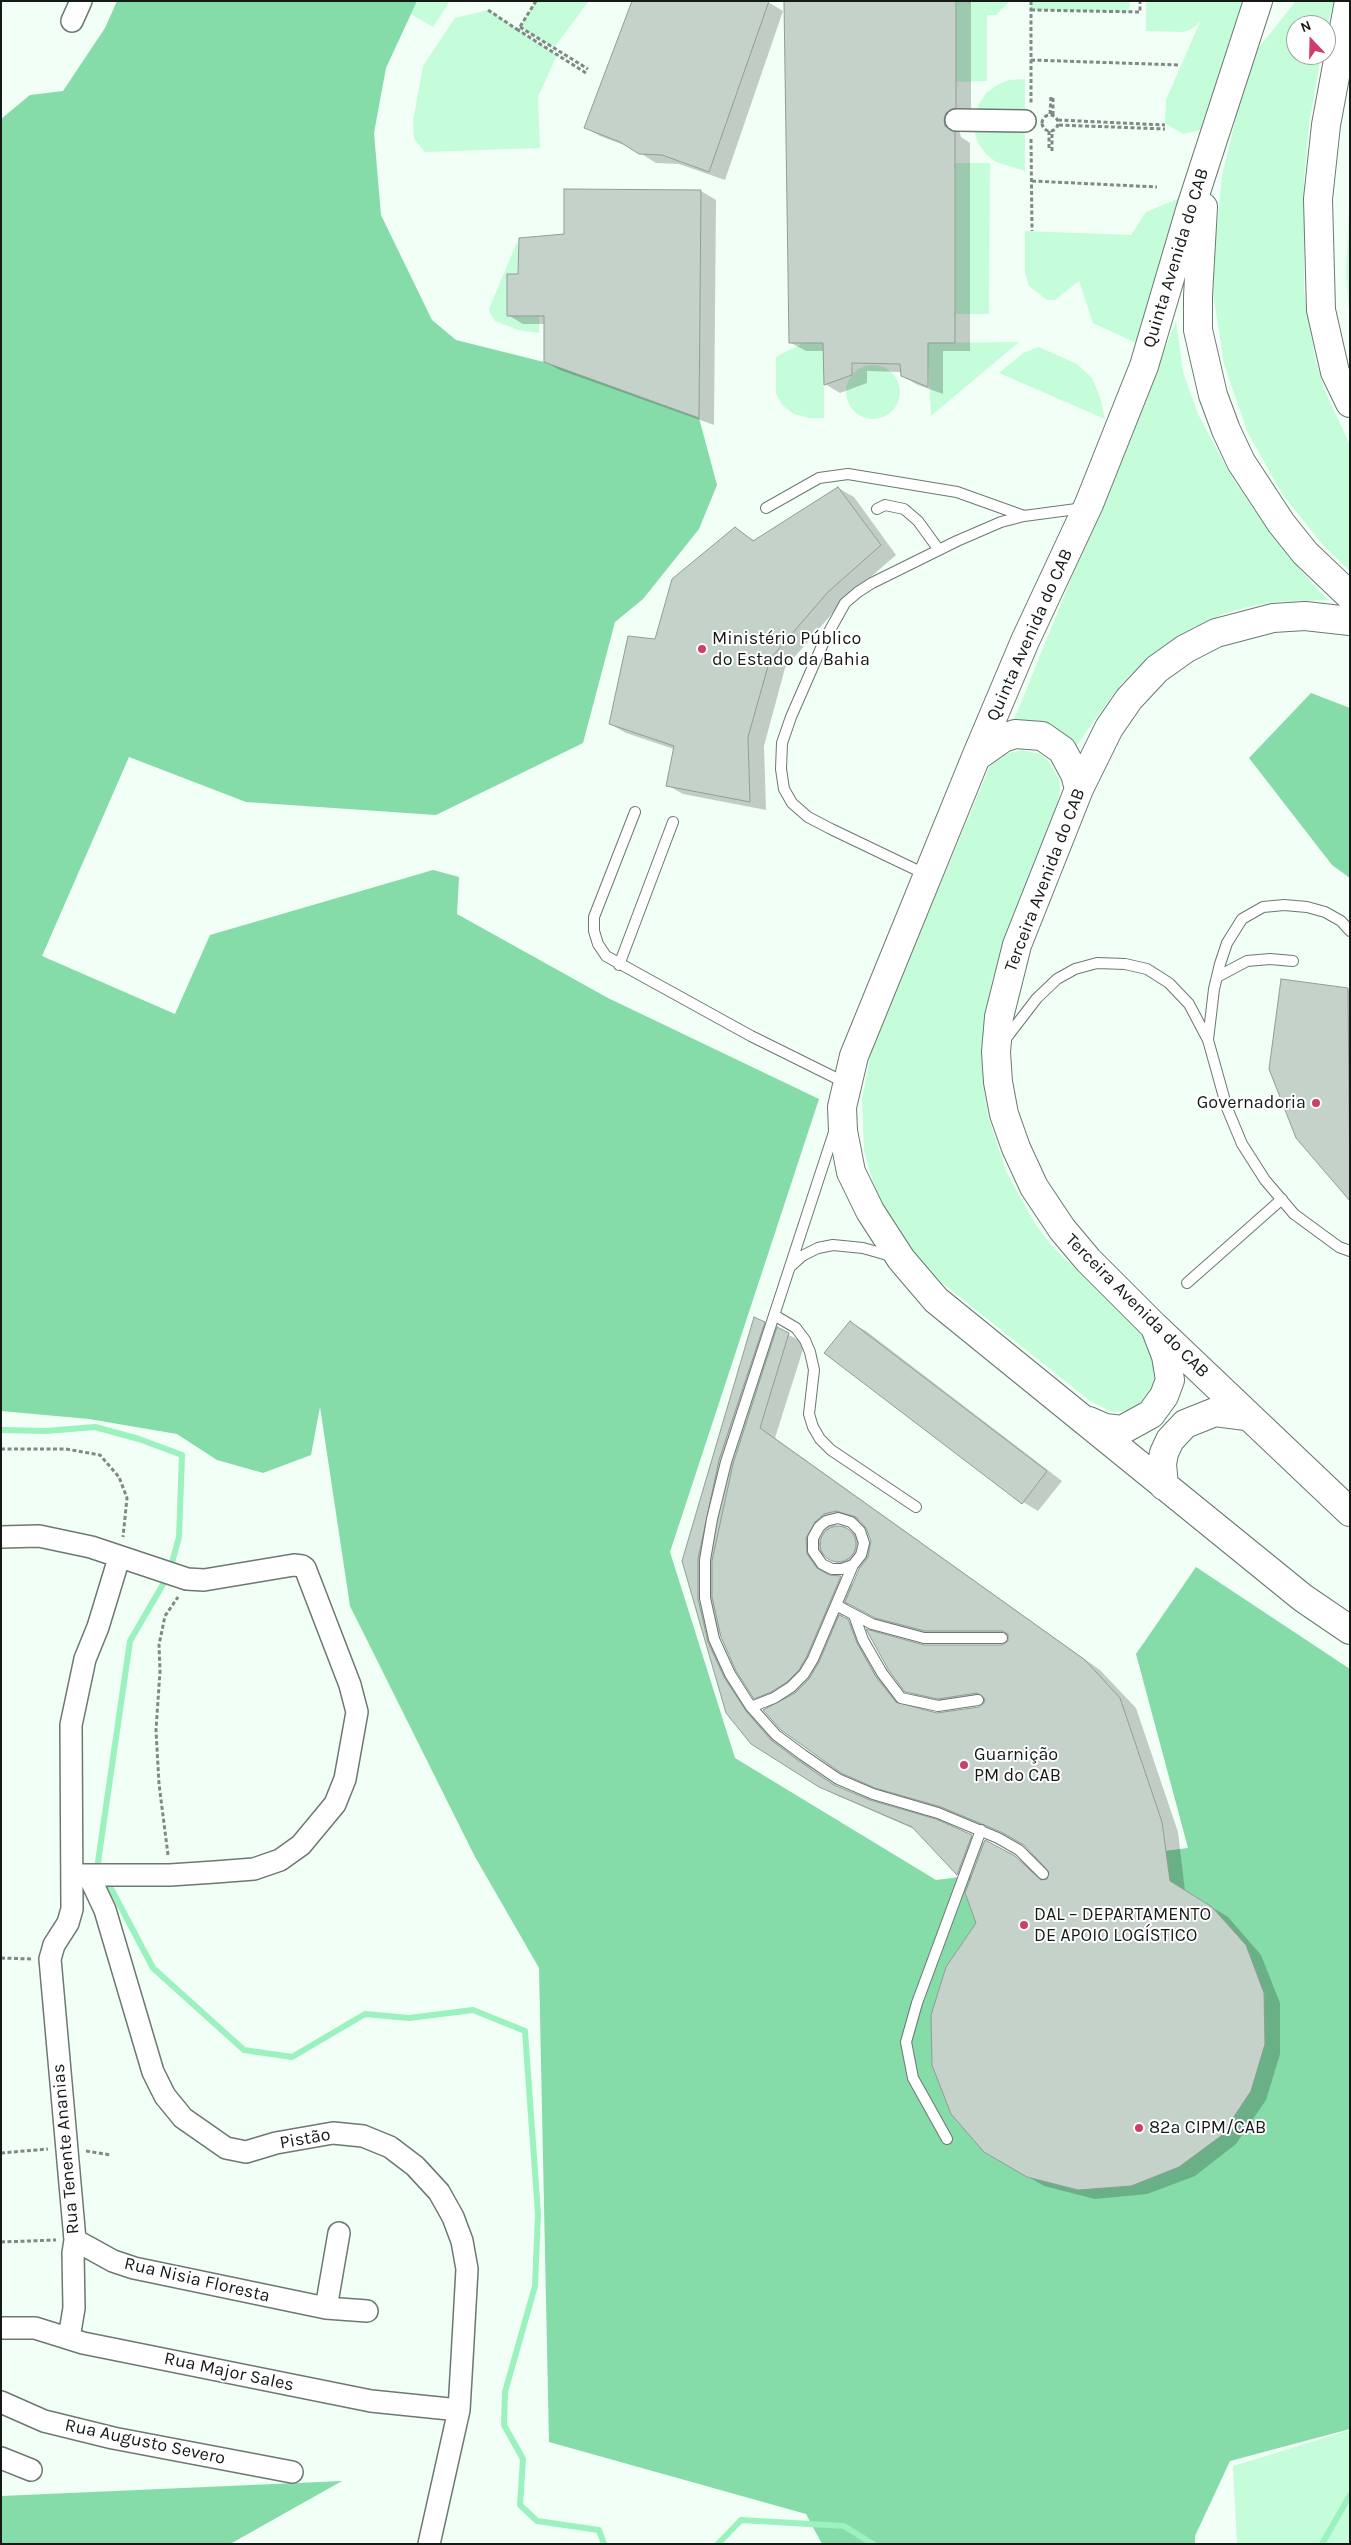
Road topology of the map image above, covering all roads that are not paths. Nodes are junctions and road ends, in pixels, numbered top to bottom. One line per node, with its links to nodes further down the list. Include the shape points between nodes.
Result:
1 (81, 1): 4 (street)
2 (1258, 1): 7 (main road, Quinta Avenida do CAB)
3 (1349, 1): 8 (main road, via 1326,125 1318,199 1321,310 1335,372)
4 (72, 21)
5 (956, 120): 6 (street)
6 (1029, 122)
7 (1208, 153): 10 (main road, Quinta Avenida do CAB, via 1144,366); 14 (main road, via 1201,227 1198,330 1213,395 1241,462 1260,494 1305,553)
8 (1350, 403)
9 (766, 508): 12 (lane, via 819,478 848,474 957,492)
10 (1087, 508): 12 (lane); 16 (main road, Quinta Avenida do CAB)
11 (877, 509): 13 (lane, via 885,504 904,509 918,521)
12 (1024, 516): 13 (lane, via 1001,522)
13 (939, 550): 20 (lane, via 872,583 846,603 825,639 791,718 782,744 781,769 784,789 792,803 808,817)
14 (1350, 596)
15 (1350, 620): 17 (main road, Terceira Avenida do CAB, via 1305,616 1273,618 1216,633 1185,649 1156,669 1129,699 1109,728)
16 (976, 757): 17 (main road, via 1002,738 1015,734 1042,736 1062,750); 20 (main road, Quinta Avenida do CAB)
17 (1079, 789): 26 (main road, Terceira Avenida do CAB, via 1017,945 999,1017)
18 (635, 812): 23 (lane, via 594,917 598,944 606,956)
19 (673, 822): 23 (lane)
20 (927, 875): 27 (main road, Quinta Avenida do CAB, via 854,1056)
21 (1350, 931): 24 (lane, via 1325,912 1307,907 1262,907 1242,918 1227,943)
22 (1293, 961): 24 (lane, via 1247,962)
23 (619, 965): 27 (lane, via 786,1054)
24 (1216, 977): 25 (lane)
25 (1208, 1040): 26 (lane, via 1189,1004 1169,983 1147,969 1097,963 1075,969 1056,980 1037,998); 28 (lane, via 1227,1108 1242,1144 1265,1180)
26 (996, 1052): 34 (main road, Terceira Avenida do CAB, via 1004,1114 1034,1187 1088,1260)
27 (844, 1095): 30 (main road, Quinta Avenida do CAB, via 843,1130 852,1172 874,1218); 31 (lane)
28 (1282, 1199): 29 (lane, via 1294,1214 1339,1247); 32 (lane)
29 (1350, 1251)
30 (901, 1259): 31 (lane, via 863,1248 833,1245 802,1256); 36 (main road, via 936,1300)
31 (790, 1267): 33 (lane)
32 (1187, 1283)
33 (774, 1315): 38 (lane, via 796,1328 810,1352 814,1370 809,1414 820,1439 831,1450); 48 (lane, via 726,1462 705,1560 705,1598 714,1639 730,1674)
34 (1154, 1326): 35 (main road, Terceira Avenida do CAB); 36 (main road, via 1166,1356 1170,1380 1164,1396 1151,1414 1122,1430 1105,1428)
35 (1246, 1416): 37 (main road, via 1215,1412 1185,1424 1170,1440 1164,1453); 39 (main road, Terceira Avenida do CAB)
36 (1080, 1418): 37 (main road)
37 (1164, 1486): 45 (main road, via 1303,1598)
38 (916, 1507)
39 (1350, 1512)
40 (1, 1537): 41 (street, via 40,1536 91,1547)
41 (119, 1558): 51 (street, via 85,1659 72,1726); 51 (street, via 187,1579 204,1580 294,1565 305,1568 350,1685 357,1712 345,1779 335,1804 302,1845 280,1860 254,1869 170,1876)
42 (853, 1565): 42 (lane, via 864,1543 860,1530 851,1522 838,1518 819,1526 813,1538 813,1551 822,1564 832,1569); 43 (lane)
43 (836, 1605): 44 (lane); 48 (lane, via 814,1659 804,1674 774,1698)
44 (854, 1615): 46 (lane, via 872,1624 924,1638); 47 (lane, via 863,1640 901,1698 938,1706)
45 (1350, 1630)
46 (1002, 1638)
47 (978, 1700)
48 (751, 1707): 49 (lane, via 776,1734 838,1779)
49 (981, 1830): 50 (lane, via 1019,1850); 52 (lane, via 917,2003 906,2042 913,2078)
50 (1043, 1874)
51 (81, 1875): 54 (street, Rua Tenente Ananias, via 68,1923 54,1944 50,1959); 60 (street, Pistão, via 110,1926 153,2072 165,2096 183,2118 226,2148 246,2152 333,2133 363,2136 390,2147 415,2166 439,2192 462,2240 467,2269)
52 (947, 2139)
53 (339, 2234): 55 (street)
54 (75, 2240): 55 (street, Rua Nisia Floresta, via 106,2258 134,2268); 58 (street, Rua Tenente Ananias, via 74,2308)
55 (326, 2308): 56 (street, Rua Nisia Floresta)
56 (367, 2311)
57 (1, 2328): 58 (street, Rua Major Sales, via 35,2328)
58 (69, 2338): 60 (street, Rua Major Sales, via 371,2401)
59 (1, 2402): 63 (street, Rua Augusto Severo, via 44,2421 113,2438)
60 (459, 2410): 64 (street, Pistão)
61 (1, 2458): 62 (street)
62 (31, 2470)
63 (292, 2472)
64 (429, 2544)

